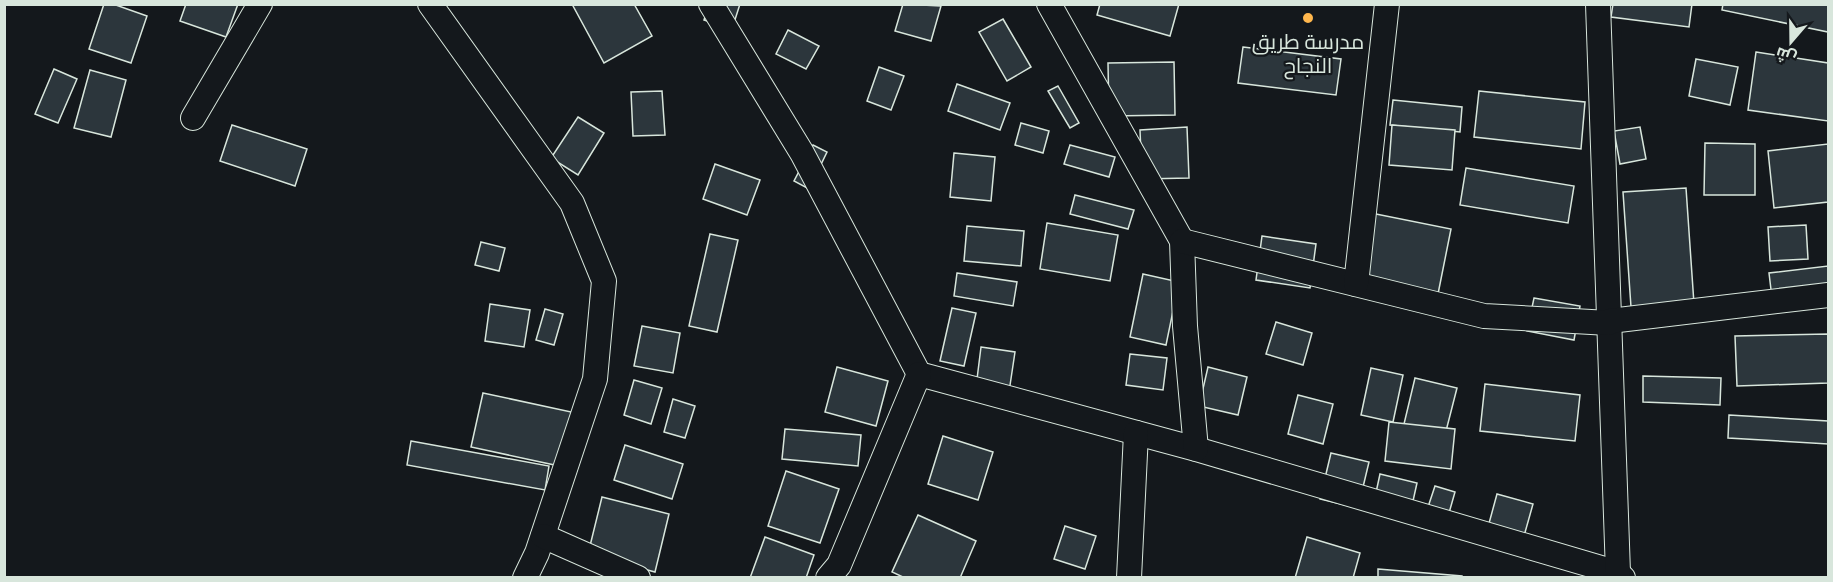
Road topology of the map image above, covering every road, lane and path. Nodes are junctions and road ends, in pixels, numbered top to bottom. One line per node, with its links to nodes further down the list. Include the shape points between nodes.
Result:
1 (260, 4): 7 (street)
2 (430, 4): 15 (street, via 572,203 604,280 595,379)
3 (711, 4): 12 (street, via 802,153)
4 (1387, 4): 9 (street)
5 (1598, 4): 11 (street)
6 (1051, 6): 8 (street)
7 (193, 118)
8 (1182, 241): 9 (street); 14 (street)
9 (1356, 284): 11 (street, via 1484,316)
10 (1828, 295): 11 (street)
11 (1609, 323): 16 (street)
12 (919, 374): 13 (street); 19 (street, via 839,565)
13 (1136, 433): 14 (street); 20 (street)
14 (1196, 449): 16 (street)
15 (543, 537): 17 (street); 18 (street)
16 (1621, 575)
17 (525, 578)
18 (638, 578)
19 (828, 578)
20 (1129, 578)

